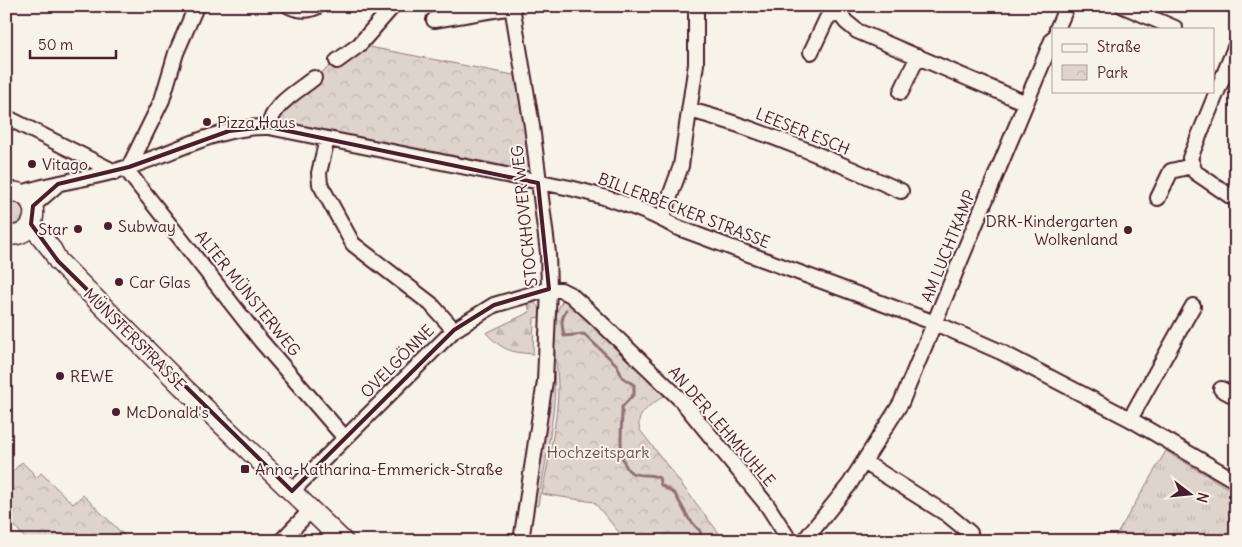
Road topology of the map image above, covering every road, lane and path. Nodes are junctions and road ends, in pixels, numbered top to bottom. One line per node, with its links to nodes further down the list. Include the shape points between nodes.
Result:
1 (289, 6): 2 (street, via 298,10)
2 (318, 6)
3 (393, 6): 17 (street, via 359,45)
4 (512, 6): 10 (street, STOCKHOVER WEG); 27 (street, STOCKHOVER WEG)
5 (696, 6): 21 (street, via 696,64)
6 (1067, 6): 11 (street)
7 (1123, 6): 12 (street)
8 (194, 10): 26 (street, via 176,53 162,100)
9 (839, 10): 15 (street, via 827,18); 16 (street, via 857,31)
10 (434, 20)
11 (1057, 28)
12 (1175, 28)
13 (1052, 40): 20 (street, AM LUCHTKAMP)
14 (1236, 45): 25 (street, via 1192,150)
15 (811, 52)
16 (918, 56): 19 (street); 20 (street)
17 (337, 61)
18 (314, 78): 23 (street, via 276,108)
19 (901, 92)
20 (1026, 103): 35 (street, AM LUCHTKAMP)
21 (690, 110): 28 (street, LEESER ESCH, via 772,136); 32 (street, via 681,166)
22 (6, 117): 26 (street, ALTER MÜNSTERWEG)
23 (269, 127): 24 (street, BILLERBECKER STRASSE); 26 (street, BILLERBECKER STRASSE, via 250,126 229,131)
24 (327, 139): 27 (street, BILLERBECKER STRASSE); 36 (street, via 319,173 320,184 353,244 431,304)
25 (1192, 166): 29 (street, via 1171,171); 30 (street, via 1201,177)
26 (123, 169): 31 (street, BILLERBECKER STRASSE, via 42,185); 40 (street, ALTER MÜNSTERWEG, via 260,340)
27 (538, 182): 32 (street, BILLERBECKER STRASSE, via 606,197); 33 (street, STOCKHOVER WEG, via 548,253)
28 (901, 191)
29 (1158, 198)
30 (1236, 200)
31 (19, 214): 43 (main road, MÜNSTERSTRASSE, via 45,258 58,261)
32 (662, 218): 35 (street, BILLERBECKER STRASSE, via 676,227)
33 (549, 289): 36 (street, OVELGÖNNE, via 494,306); 48 (street, STOCKHOVER WEG, via 545,381); 49 (street, AN DER LEHMKUHLE, via 571,295 681,400 767,505)
34 (1193, 306): 39 (street)
35 (935, 323): 39 (street, BILLERBECKER STRASSE, via 1001,352); 41 (street, AM LUCHTKAMP, via 902,403)
36 (454, 330): 40 (street, OVELGÖNNE)
37 (1220, 389): 38 (street)
38 (1236, 397)
39 (1130, 419): 42 (street, BILLERBECKER STRASSE)
40 (345, 438): 43 (street, OVELGÖNNE)
41 (864, 462): 45 (street, via 948,515); 50 (street, AM LUCHTKAMP, via 850,485)
42 (1236, 481)
43 (292, 491): 44 (main road, MÜNSTERSTRASSE)
44 (311, 510): 46 (street); 47 (main road, MÜNSTERSTRASSE)
45 (970, 533)
46 (280, 541)
47 (343, 541)
48 (521, 541)
49 (790, 541)
50 (804, 541)

